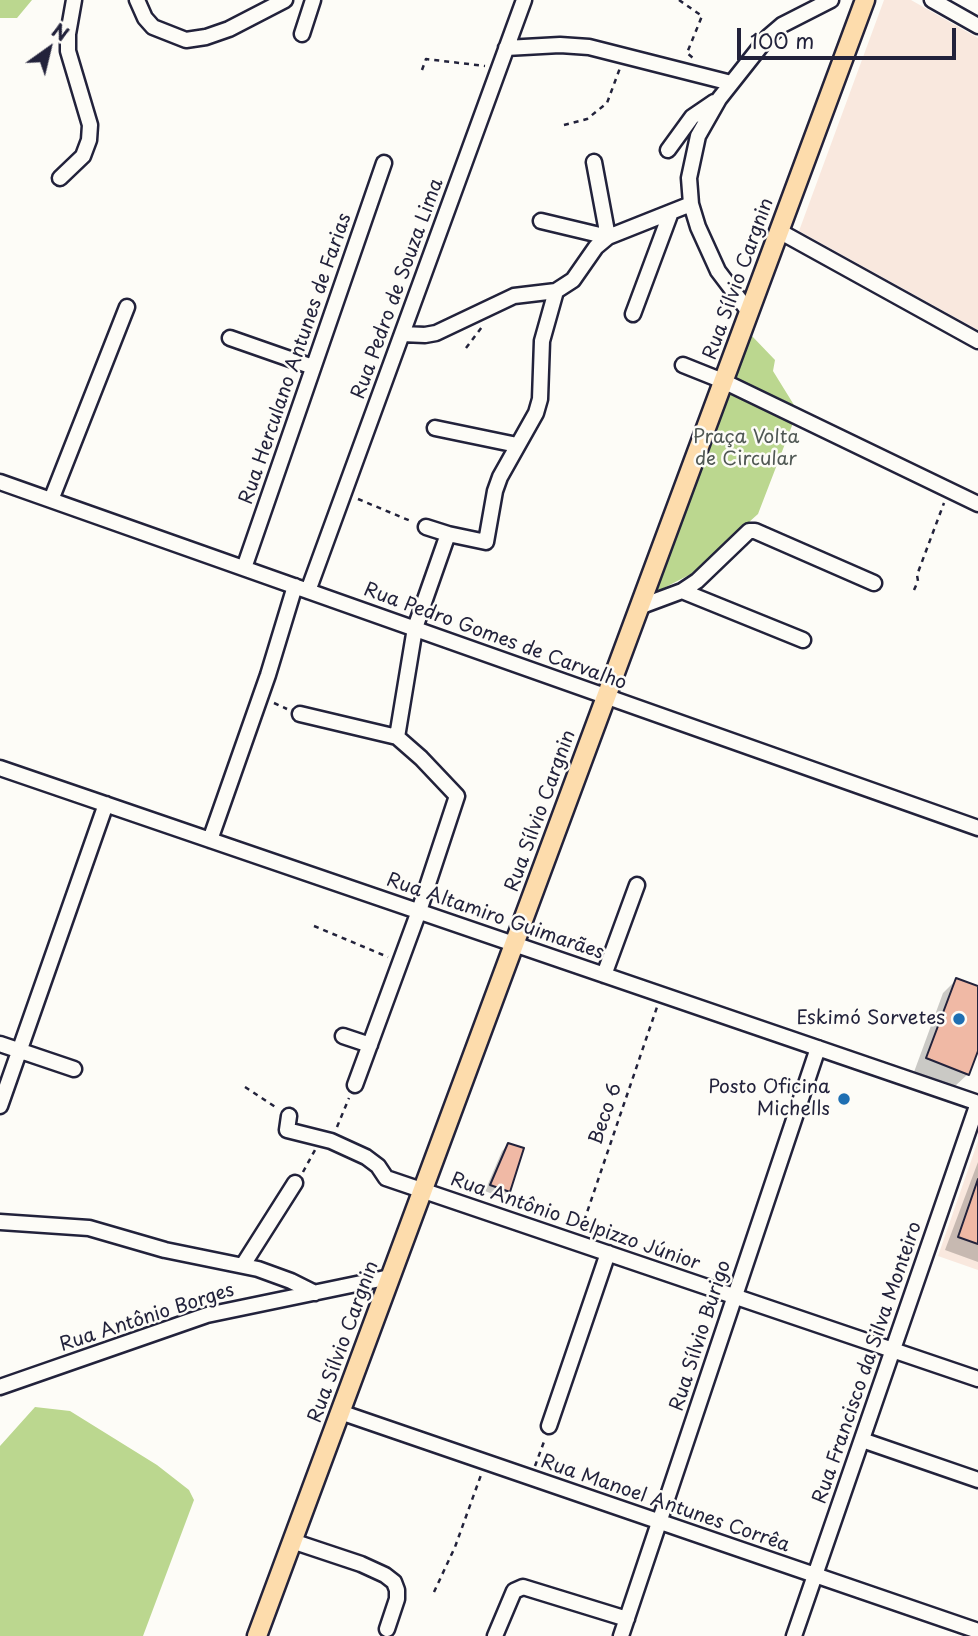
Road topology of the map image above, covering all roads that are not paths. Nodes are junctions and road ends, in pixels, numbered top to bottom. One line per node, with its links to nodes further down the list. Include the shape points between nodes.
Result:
1 (74, 0): 17 (street, via 68,51 90,125 89,140 83,156)
2 (137, 0): 3 (street, via 153,27 186,40 229,29)
3 (285, 0)
4 (313, 0): 10 (street)
5 (524, 0): 11 (street, Rua Pedro de Souza Lima)
6 (831, 0): 12 (street, via 782,25)
7 (865, 0): 21 (main road, Rua Sílvio Cargnin)
8 (932, 0): 9 (street)
9 (978, 26)
10 (302, 34)
11 (506, 47): 12 (street, via 575,45); 27 (street, Rua Pedro de Souza Lima)
12 (731, 83): 13 (street)
13 (719, 99): 14 (street, via 692,117); 18 (street, via 698,136 689,178)
14 (668, 149)
15 (594, 162): 22 (street)
16 (384, 163): 31 (street, Rua Herculano Antunes de Farias)
17 (60, 178)
18 (691, 204): 19 (street); 25 (street, via 718,271)
19 (671, 212): 22 (street); 26 (street)
20 (541, 220): 22 (street)
21 (779, 231): 25 (main road, Rua Sílvio Cargnin); 29 (street)
22 (608, 237): 23 (street, via 573,280)
23 (556, 291): 27 (street, via 514,296 436,333); 34 (street, via 542,341 538,406)
24 (127, 307): 36 (street)
25 (749, 312): 32 (main road, Rua Sílvio Cargnin)
26 (633, 314)
27 (402, 334): 42 (street, Rua Pedro de Souza Lima, via 344,493)
28 (230, 338): 31 (street)
29 (978, 341)
30 (683, 365): 32 (street)
31 (313, 367): 40 (street, Rua Herculano Antunes de Farias)
32 (723, 381): 37 (street); 44 (main road, Rua Sílvio Cargnin)
33 (435, 428): 34 (street)
34 (517, 444): 39 (street, via 495,491 486,542)
35 (0, 481): 36 (street, Rua Pedro Gomes de Carvalho)
36 (51, 500): 40 (street, Rua Pedro Gomes de Carvalho)
37 (978, 504)
38 (426, 527): 39 (street)
39 (448, 534): 45 (street)
40 (244, 568): 42 (street, Rua Pedro Gomes de Carvalho)
41 (874, 583): 43 (street, via 749,531)
42 (302, 588): 45 (street, Rua Pedro Gomes de Carvalho); 53 (street, Rua Pedro de Souza Lima)
43 (682, 591): 44 (street); 46 (street)
44 (639, 607): 47 (main road, Rua Sílvio Cargnin)
45 (415, 628): 47 (street, Rua Pedro Gomes de Carvalho); 49 (street)
46 (803, 640)
47 (606, 696): 52 (street, Rua Pedro Gomes de Carvalho); 56 (main road, Rua Sílvio Cargnin)
48 (300, 714): 49 (street)
49 (397, 737): 55 (street, via 457,796)
50 (0, 768): 51 (street, Rua Altamiro Guimarães)
51 (106, 804): 53 (street, Rua Altamiro Guimarães); 62 (street)
52 (978, 828)
53 (210, 840): 55 (street, Rua Altamiro Guimarães)
54 (637, 885): 57 (street)
55 (419, 911): 56 (street, Rua Altamiro Guimarães); 60 (street)
56 (514, 944): 57 (street, Rua Altamiro Guimarães); 69 (main road, Rua Sílvio Cargnin)
57 (604, 975): 61 (street, Rua Altamiro Guimarães)
58 (343, 1036): 60 (street)
59 (0, 1044): 62 (street)
60 (370, 1045): 64 (street)
61 (818, 1048): 65 (street, Rua Altamiro Guimarães); 75 (street, Rua Sílvio Burigo)
62 (19, 1051): 63 (street); 66 (street)
63 (74, 1069)
64 (355, 1085)
65 (978, 1103): 76 (street, Rua Francisco da Silva Monteiro)
66 (0, 1106)
67 (288, 1123): 69 (street, Rua Antônio Delpizzo Júnior, via 366,1157 386,1178)
68 (295, 1183): 72 (street)
69 (422, 1190): 71 (street, Rua Antônio Delpizzo Júnior); 73 (main road, Rua Sílvio Cargnin)
70 (0, 1222): 72 (street, via 89,1228 165,1250)
71 (608, 1253): 75 (street, Rua Antônio Delpizzo Júnior); 80 (street)
72 (243, 1265): 74 (street)
73 (390, 1277): 74 (street, Rua Antônio Borges); 79 (main road, Rua Sílvio Cargnin)
74 (314, 1293): 78 (street, Rua Antônio Borges, via 207,1315)
75 (735, 1296): 76 (street, Rua Antônio Delpizzo Júnior); 83 (street, Rua Sílvio Burigo)
76 (893, 1350): 77 (street, Rua Antônio Delpizzo Júnior); 81 (street, Rua Francisco da Silva Monteiro)
77 (978, 1379)
78 (0, 1387)
79 (340, 1412): 83 (street, Rua Manoel Antunes Corrêa); 84 (main road, Rua Sílvio Cargnin)
80 (549, 1426)
81 (862, 1440): 82 (street); 85 (street, Rua Francisco da Silva Monteiro)
82 (978, 1480)
83 (659, 1522): 85 (street, Rua Manoel Antunes Corrêa); 86 (street, Rua Sílvio Burigo)
84 (292, 1541): 87 (street, via 368,1567 394,1582 397,1600); 89 (main road, Rua Sílvio Cargnin)
85 (815, 1576): 88 (street, Rua Manoel Antunes Corrêa); 92 (street, Rua Francisco da Silva Monteiro)
86 (627, 1619): 90 (street, via 523,1587 514,1591); 91 (street, Rua Sílvio Burigo)
87 (387, 1629)
88 (978, 1631)
89 (257, 1636)
90 (495, 1636)
91 (621, 1636)
92 (794, 1636)

